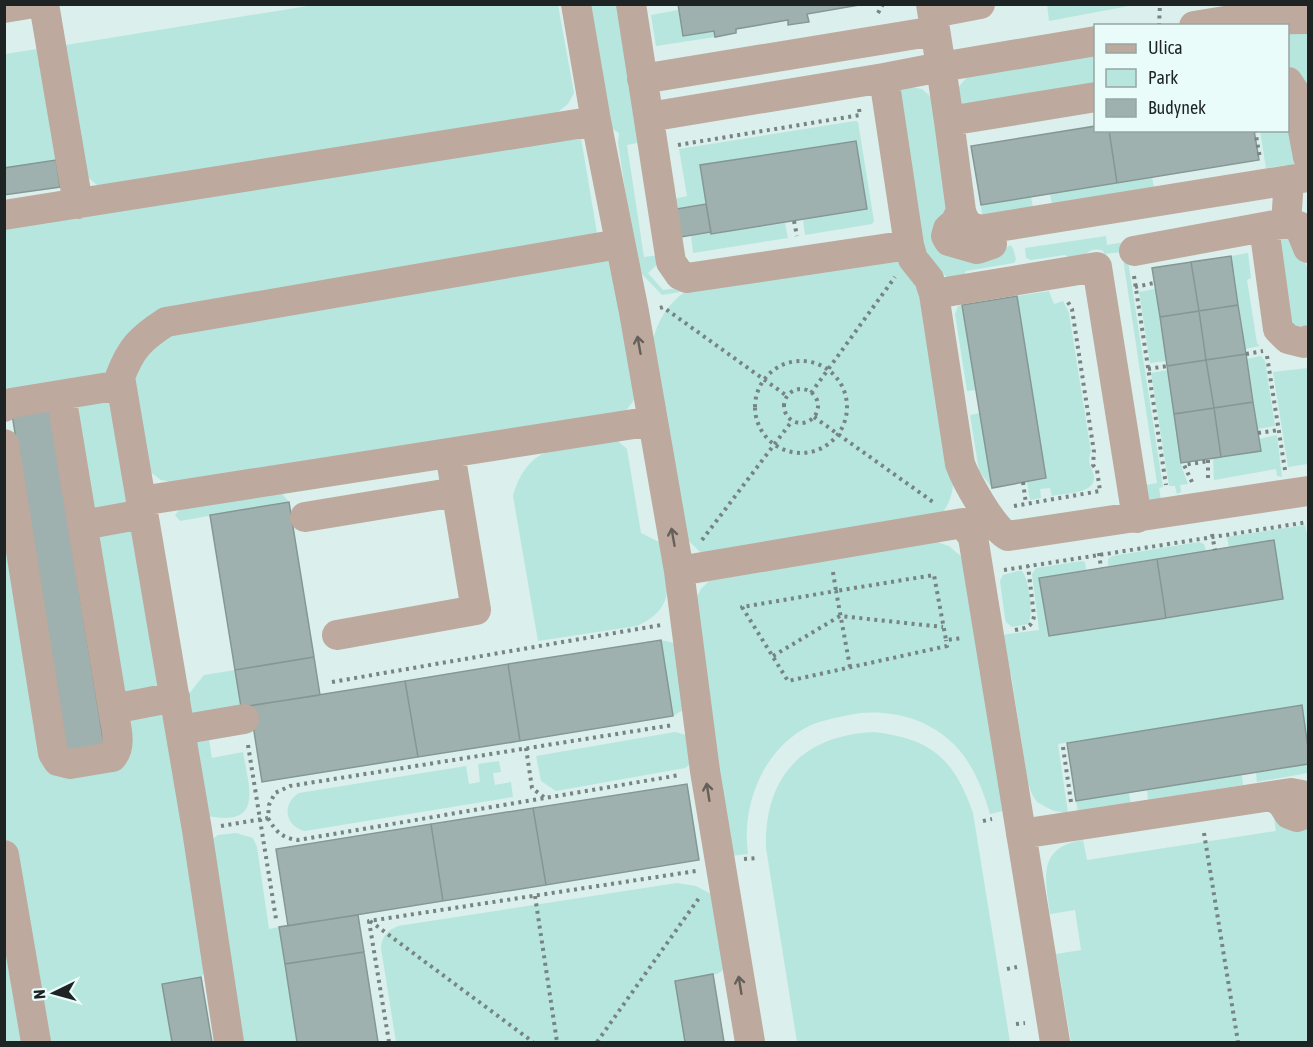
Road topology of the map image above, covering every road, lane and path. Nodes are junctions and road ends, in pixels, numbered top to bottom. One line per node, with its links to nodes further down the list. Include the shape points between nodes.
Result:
1 (28, 4): 8 (lane)
2 (44, 4): 26 (lane)
3 (576, 4): 21 (lane)
4 (631, 4): 16 (lane)
5 (883, 4): 9 (path)
6 (980, 4): 10 (lane)
7 (1160, 4): 12 (path)
8 (4, 8)
9 (878, 13)
10 (933, 16): 15 (lane); 16 (lane)
11 (1308, 19): 13 (lane)
12 (1159, 24)
13 (1206, 24)
14 (1094, 41): 15 (lane)
15 (941, 68): 17 (lane); 22 (lane)
16 (642, 79): 20 (lane)
17 (870, 80): 20 (lane); 23 (path, via 860,115); 33 (lane)
18 (1289, 85): 24 (lane, via 1296,94)
19 (1094, 97): 22 (lane)
20 (649, 117): 23 (lane)
21 (596, 121): 26 (lane); 31 (lane)
22 (949, 121): 25 (lane, via 963,219 969,227 979,230)
23 (654, 150): 33 (lane, via 670,262 680,275 687,278)
24 (1308, 157)
25 (1298, 179): 29 (lane)
26 (78, 204): 27 (lane)
27 (4, 215)
28 (794, 221): 30 (path)
29 (1275, 225): 32 (lane, via 1299,226); 34 (lane); 40 (lane, via 1278,329 1288,339 1304,343)
30 (797, 240)
31 (620, 244): 39 (lane); 46 (lane, via 166,321 146,335 129,355 120,377)
32 (1308, 248)
33 (904, 258): 38 (lane, via 913,259 930,279); 43 (path)
34 (1134, 263): 36 (path)
35 (1154, 284): 36 (path)
36 (1135, 287): 44 (path)
37 (1063, 293): 65 (path, via 1071,309 1100,491)
38 (934, 294): 70 (lane, via 960,464 999,531 1008,536); 70 (lane, via 1097,267)
39 (634, 312): 45 (path, via 663,307); 52 (lane, one-way to 39)
40 (1308, 340)
41 (1246, 354): 54 (path, via 1266,350)
42 (1167, 366): 44 (path)
43 (828, 369): 45 (path, via 817,363 794,361 782,364); 47 (path); 56 (path, via 837,377 847,399 845,423)
44 (1148, 369): 68 (path)
45 (764, 379): 49 (path); 58 (path, via 754,402 755,414 765,437)
46 (121, 386): 48 (lane); 67 (lane)
47 (811, 393): 49 (path, via 801,389); 51 (path, via 818,407)
48 (62, 395): 50 (lane); 72 (lane)
49 (787, 396): 53 (path, via 783,406)
50 (4, 407)
51 (814, 417): 53 (path, via 806,423); 56 (path)
52 (653, 421): 59 (lane); 75 (lane, one-way to 52)
53 (792, 421): 58 (path)
54 (1279, 430): 55 (path); 64 (path)
55 (1258, 433)
56 (839, 434): 58 (path, via 831,443 809,453 785,451); 71 (path)
57 (4, 444): 87 (lane, via 53,753 58,761 70,764 112,757 118,740)
58 (774, 445): 75 (path)
59 (450, 453): 63 (lane); 67 (lane)
60 (1208, 459): 61 (path)
61 (1184, 465)
62 (1023, 482): 65 (path)
63 (456, 492): 69 (lane); 81 (lane, via 476,610)
64 (1299, 493): 68 (lane)
65 (1026, 504): 66 (path)
66 (1007, 507)
67 (142, 508): 72 (lane); 86 (lane)
68 (1170, 513): 70 (lane)
69 (305, 517)
70 (1137, 518)
71 (963, 523): 73 (lane); 80 (lane, via 973,537)
72 (83, 525): 87 (lane)
73 (829, 546): 75 (lane); 76 (path)
74 (1028, 567): 80 (path, via 1033,623 1028,628)
75 (679, 571): 78 (lane)
76 (836, 591): 77 (path); 79 (path, via 934,575); 83 (path, via 742,607)
77 (840, 616): 79 (path); 83 (path); 84 (path)
78 (685, 621): 85 (path); 89 (lane)
79 (944, 627): 82 (path)
80 (999, 632): 82 (path); 99 (lane)
81 (337, 635)
82 (946, 640): 84 (path, via 947,646)
83 (773, 656): 84 (path, via 788,681)
84 (850, 667)
85 (332, 682)
86 (175, 697): 87 (lane); 90 (lane)
87 (113, 709)
88 (244, 719): 90 (lane); 97 (path)
89 (698, 721): 91 (path); 92 (lane)
90 (180, 730): 98 (lane)
91 (526, 748): 94 (path, via 532,788); 96 (path, via 290,786 274,793)
92 (705, 771): 94 (path); 101 (lane, one-way to 92)
93 (1272, 796): 95 (lane)
94 (545, 798): 96 (path, via 298,840 275,831)
95 (1200, 807): 99 (lane); 113 (path)
96 (268, 818): 97 (path)
97 (261, 819): 98 (path); 103 (path)
98 (197, 830): 106 (lane)
99 (1021, 834): 112 (lane)
100 (4, 855): 105 (lane)
101 (720, 868): 102 (path); 110 (path); 111 (lane, one-way to 101)
102 (535, 896): 104 (path); 109 (path)
103 (276, 919)
104 (369, 921): 107 (path); 108 (path)
105 (36, 1042)
106 (229, 1042)
107 (389, 1042)
108 (533, 1042)
109 (557, 1042)
110 (597, 1042)
111 (750, 1042)
112 (1055, 1042)
113 (1238, 1042)

